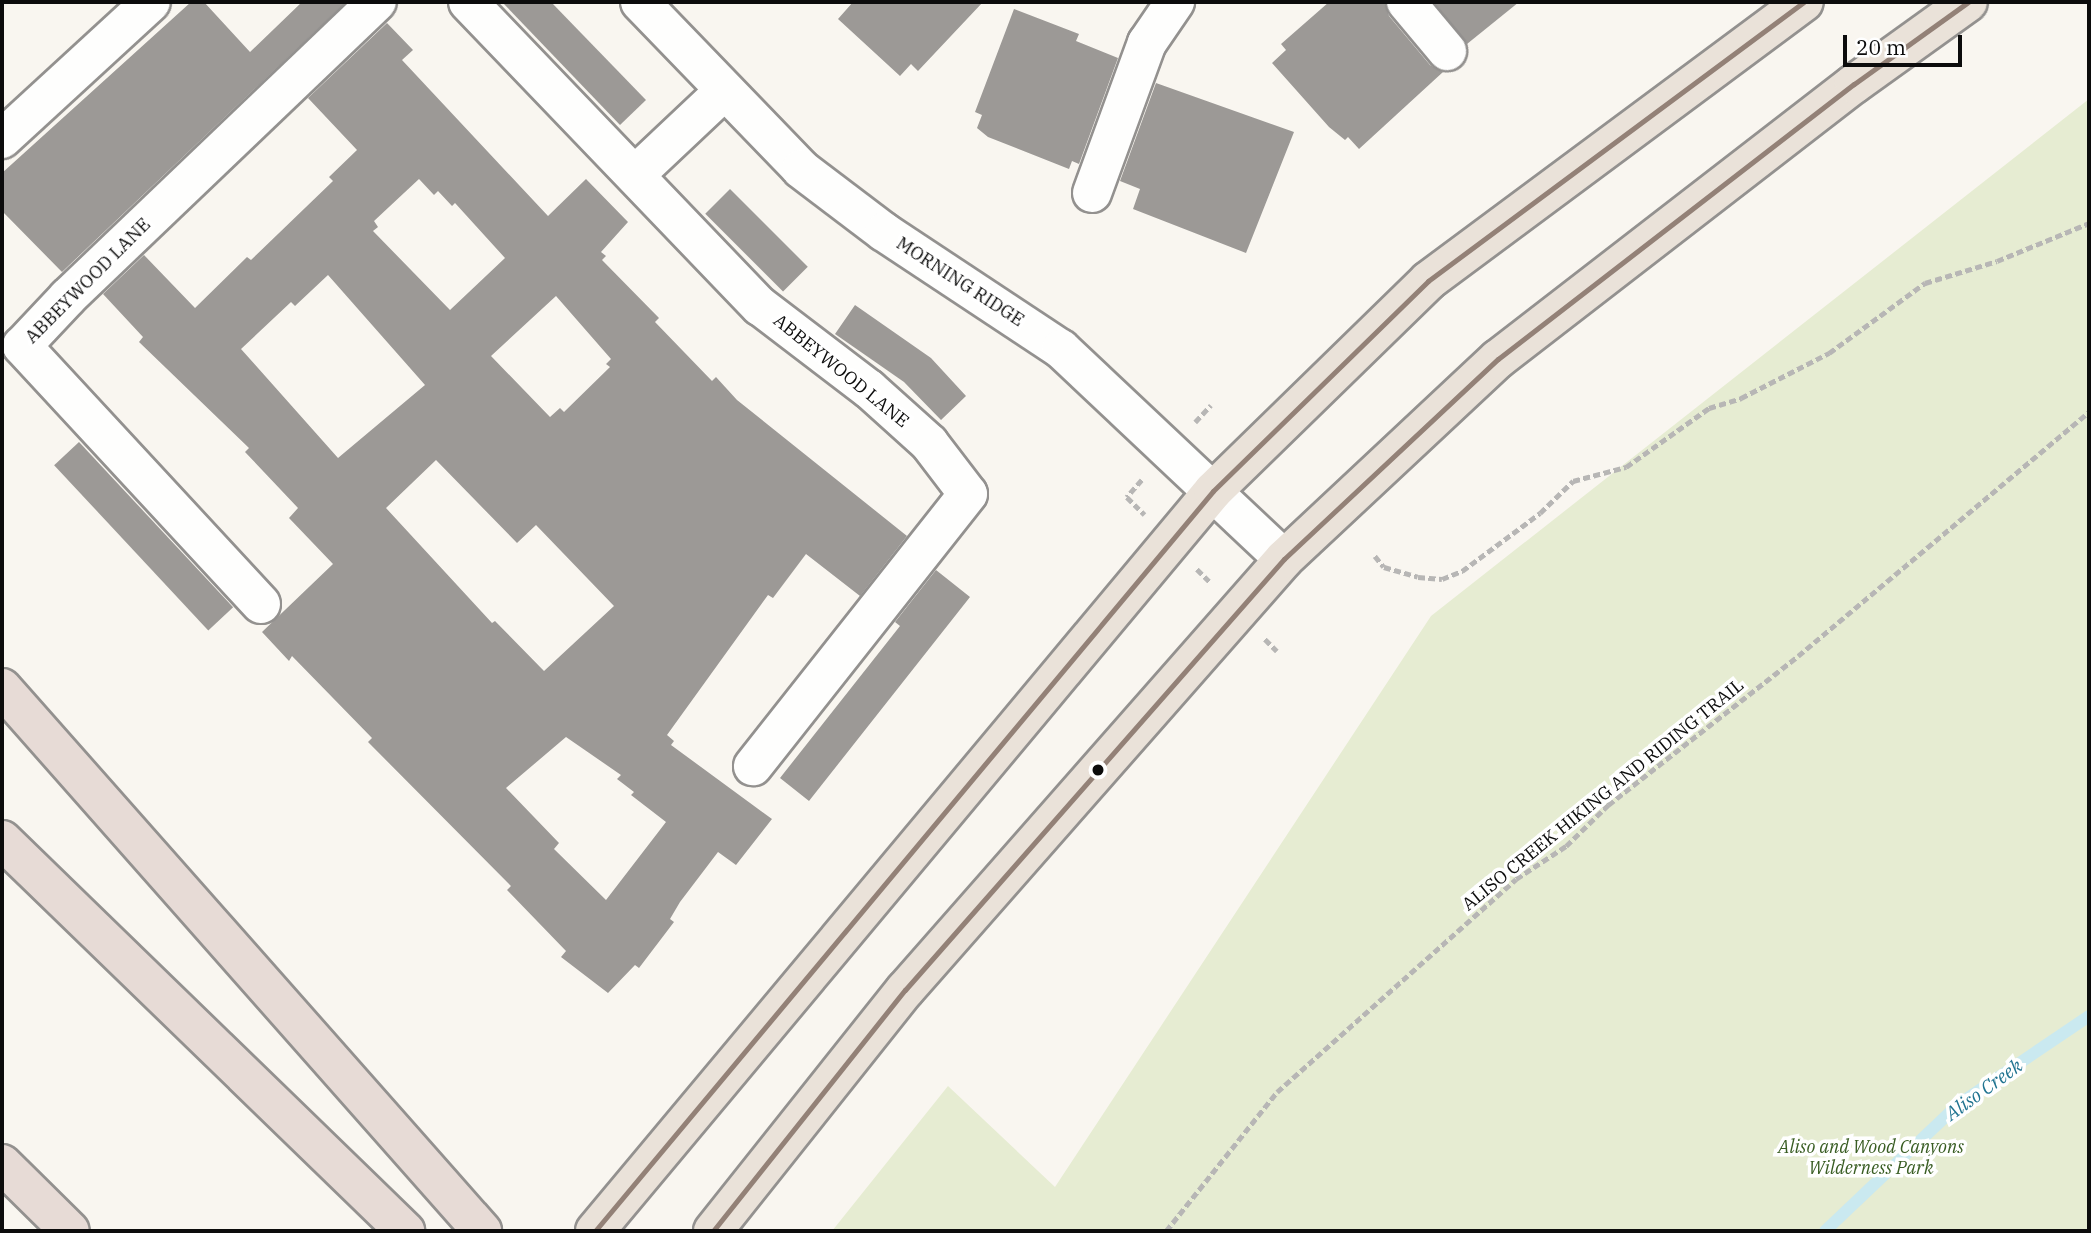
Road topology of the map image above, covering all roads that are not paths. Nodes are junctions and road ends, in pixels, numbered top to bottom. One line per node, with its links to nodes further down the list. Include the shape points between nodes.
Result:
1 (151, 2): 11 (street)
2 (377, 2): 16 (street, ABBEYWOOD LANE, via 22,346)
3 (468, 2): 12 (street, ABBEYWOOD LANE)
4 (640, 2): 10 (street, MORNING RIDGE)
5 (1175, 2): 13 (street, via 1147,43)
6 (1406, 2): 9 (street)
7 (1804, 2): 14 (main road, via 1429,281)
8 (1968, 2): 15 (main road, via 1843,92 1499,359)
9 (1447, 51)
10 (724, 91): 12 (street); 14 (street, MORNING RIDGE, via 801,169 884,232 1061,349)
11 (2, 139)
12 (636, 174): 20 (street, ABBEYWOOD LANE, via 760,306 869,388 929,443 968,494)
13 (1092, 193)
14 (1213, 491): 15 (street, MORNING RIDGE); 24 (main road)
15 (1284, 559): 29 (main road, via 905,990)
16 (261, 604)
17 (2, 688): 19 (highway)
18 (2, 695): 19 (highway)
19 (43, 736): 28 (highway)
20 (753, 766)
21 (2, 840): 27 (highway)
22 (2, 1164): 26 (highway)
23 (2, 1181): 25 (highway)
24 (605, 1219)
25 (60, 1231)
26 (70, 1231)
27 (405, 1231)
28 (482, 1231)
29 (713, 1231)

